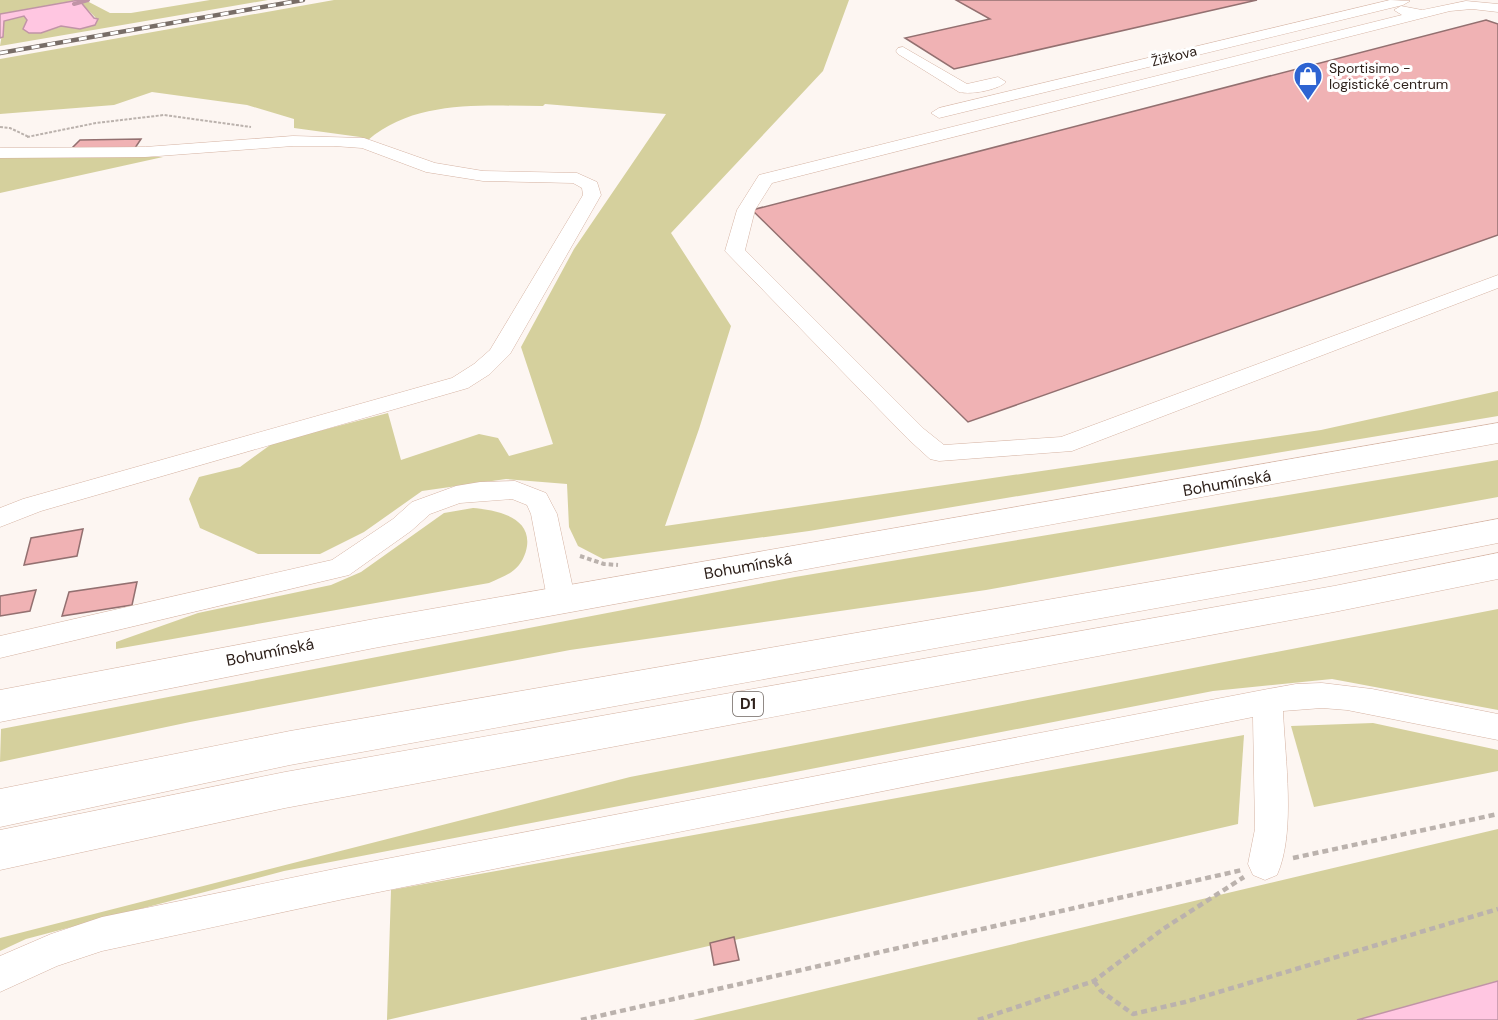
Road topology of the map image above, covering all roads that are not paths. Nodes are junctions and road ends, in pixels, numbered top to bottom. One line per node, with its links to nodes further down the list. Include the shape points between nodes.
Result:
1 (1389, 2): 3 (street); 5 (street, Žižkova)
2 (1319, 5): 5 (street)
3 (1412, 8): 4 (street, via 1481,5); 12 (street, via 765,179 746,210 735,251 939,453 1064,445)
4 (1498, 9)
5 (1342, 15): 9 (street, Žižkova)
6 (903, 51): 8 (street)
7 (1016, 77): 8 (street)
8 (965, 89): 9 (street, via 946,95 946,100 960,105)
9 (988, 102): 10 (street, Žižkova)
10 (939, 113)
11 (0, 153): 14 (street, via 145,152 293,141 364,143 432,168 483,176 577,178 591,186 592,195 499,354 460,383 32,505)
12 (1498, 281)
13 (1498, 433): 17 (main road, Bohumínská)
14 (0, 518)
15 (1498, 531): 22 (main road, D1, via 290,748)
16 (1498, 566): 23 (main road, D1, via 285,790)
17 (561, 598): 18 (street, via 544,514 537,499 515,490 480,491 421,508 340,568); 20 (main road, Bohumínská)
18 (0, 647)
19 (1268, 701): 21 (street, via 1322,694 1353,696); 24 (street, via 1271,829); 25 (street, via 102,934)
20 (0, 706)
21 (1498, 727)
22 (0, 808)
23 (0, 850)
24 (1265, 864)
25 (0, 974)

